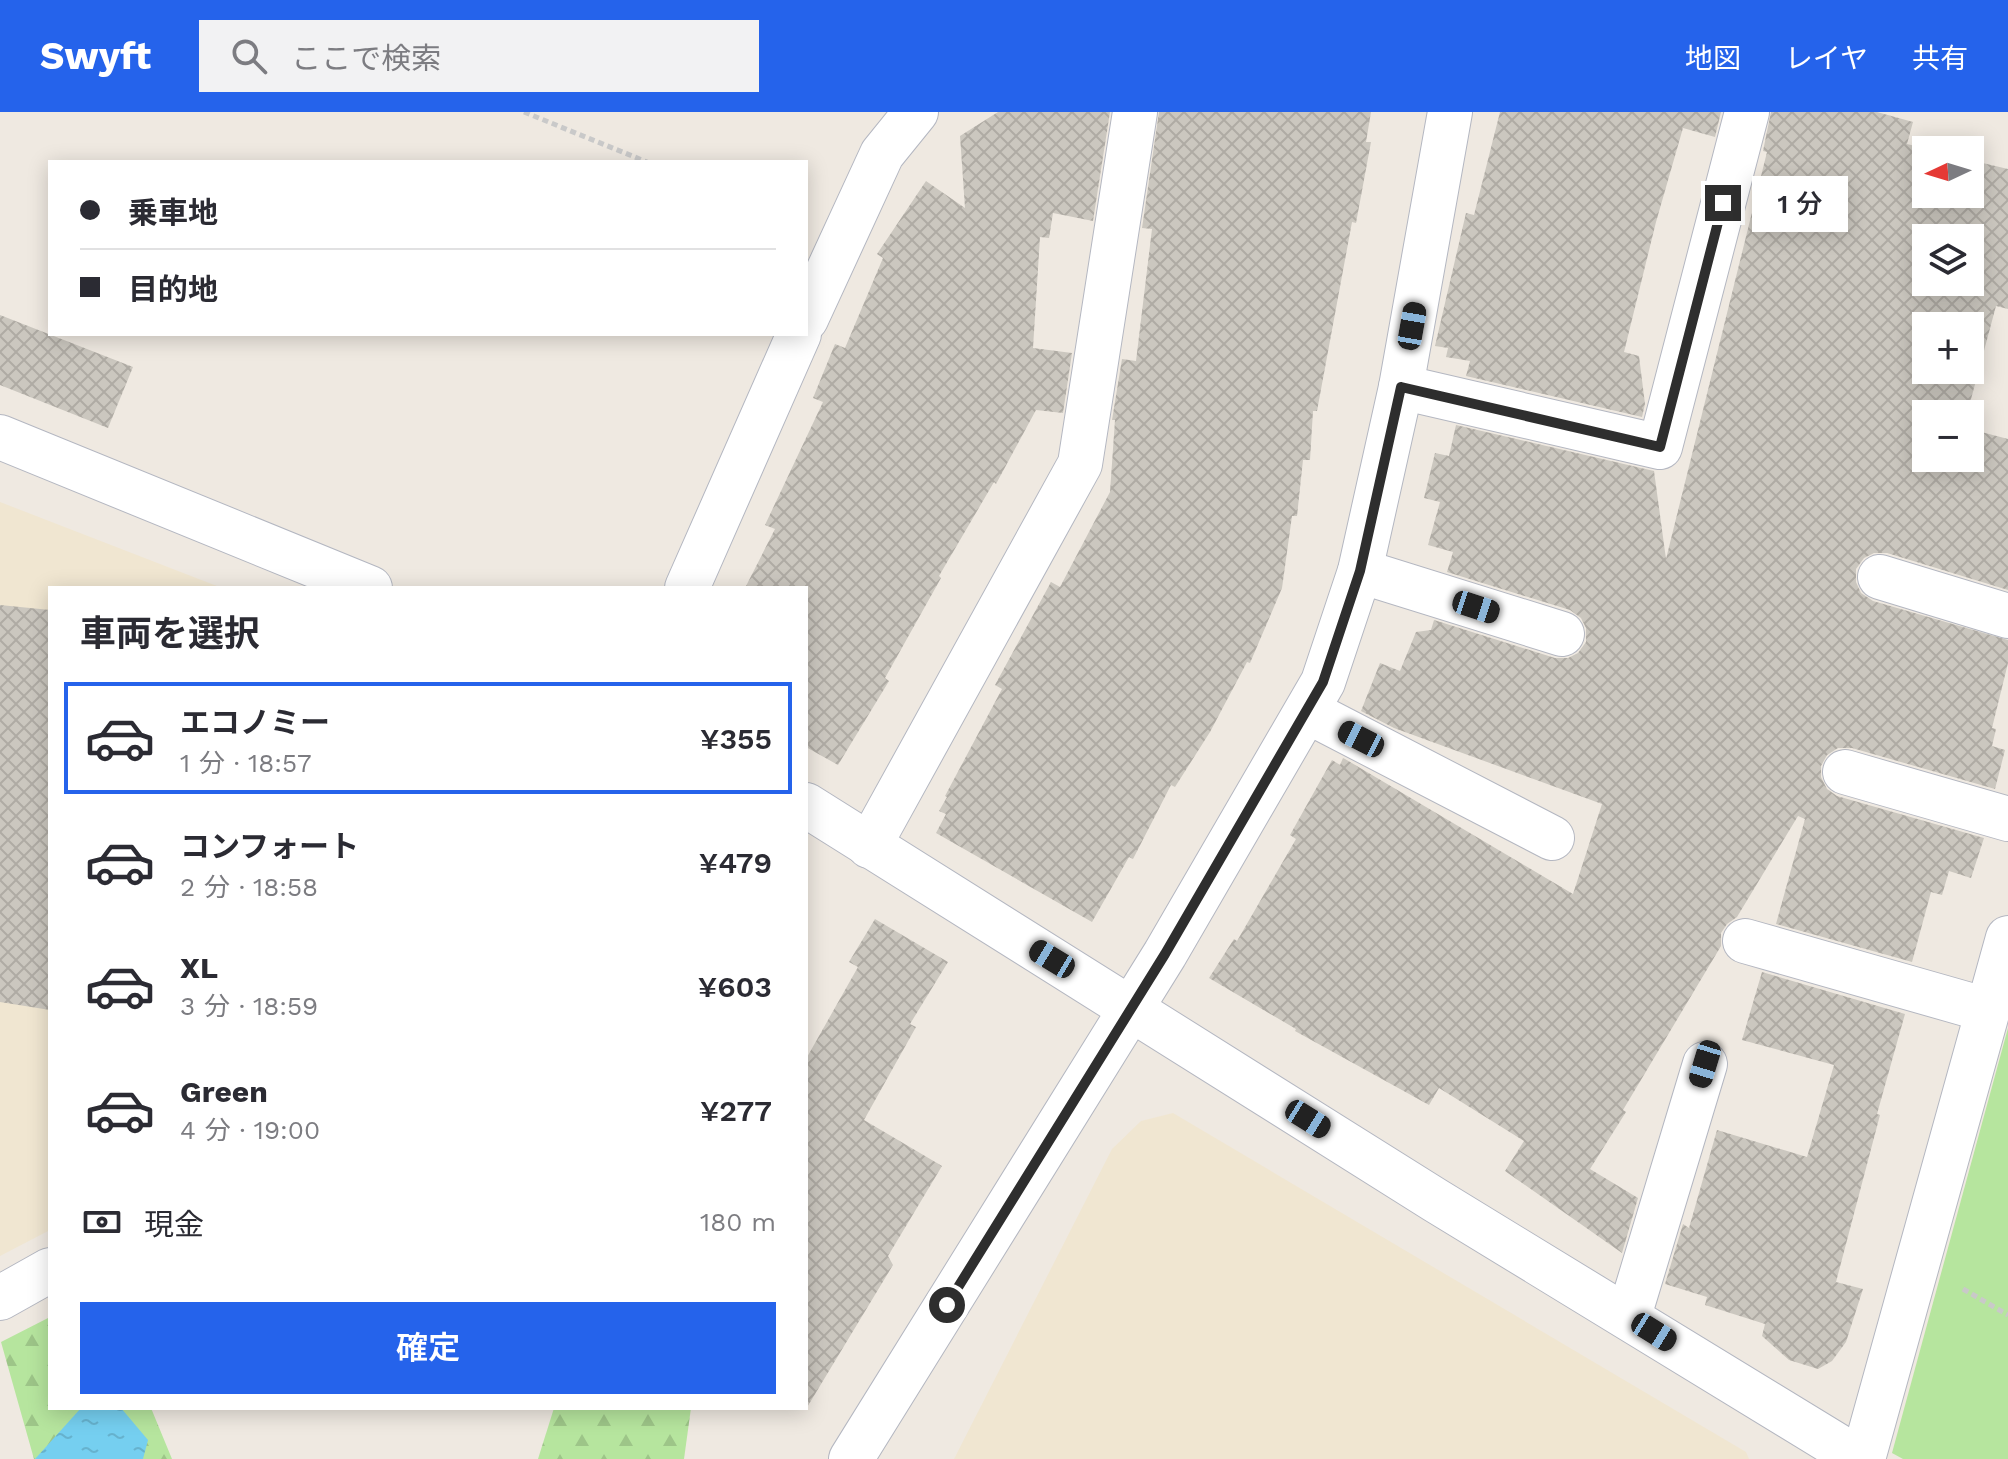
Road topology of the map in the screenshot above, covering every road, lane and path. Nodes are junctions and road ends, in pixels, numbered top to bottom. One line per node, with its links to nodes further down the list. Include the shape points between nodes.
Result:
1 (524, 112): 6 (path)
2 (916, 112): 7 (street, via 882,154)
3 (1135, 112): 22 (street, via 1080,464)
4 (1450, 112): 9 (street)
5 (1747, 112): 9 (street, via 1660,447)
6 (642, 160)
7 (808, 315)
8 (798, 336): 14 (street)
9 (1401, 387): 11 (street)
10 (0, 437): 13 (street)
11 (1360, 571): 16 (street); 17 (street, via 1323,682)
12 (1880, 577): 15 (street)
13 (365, 586)
14 (688, 586)
15 (2008, 616)
16 (1562, 634)
17 (1307, 711): 21 (street); 25 (street)
18 (1845, 772): 20 (street)
19 (808, 806): 22 (street)
20 (2008, 819)
21 (1552, 838)
22 (869, 846): 25 (street)
23 (2008, 938): 26 (street)
24 (1745, 941): 26 (street)
25 (1131, 1007): 30 (street); 31 (street)
26 (1987, 1010): 32 (street)
27 (1705, 1064): 30 (street)
28 (48, 1271): 29 (street)
29 (0, 1298)
30 (1629, 1316): 32 (street)
31 (851, 1459)
32 (1861, 1459)

